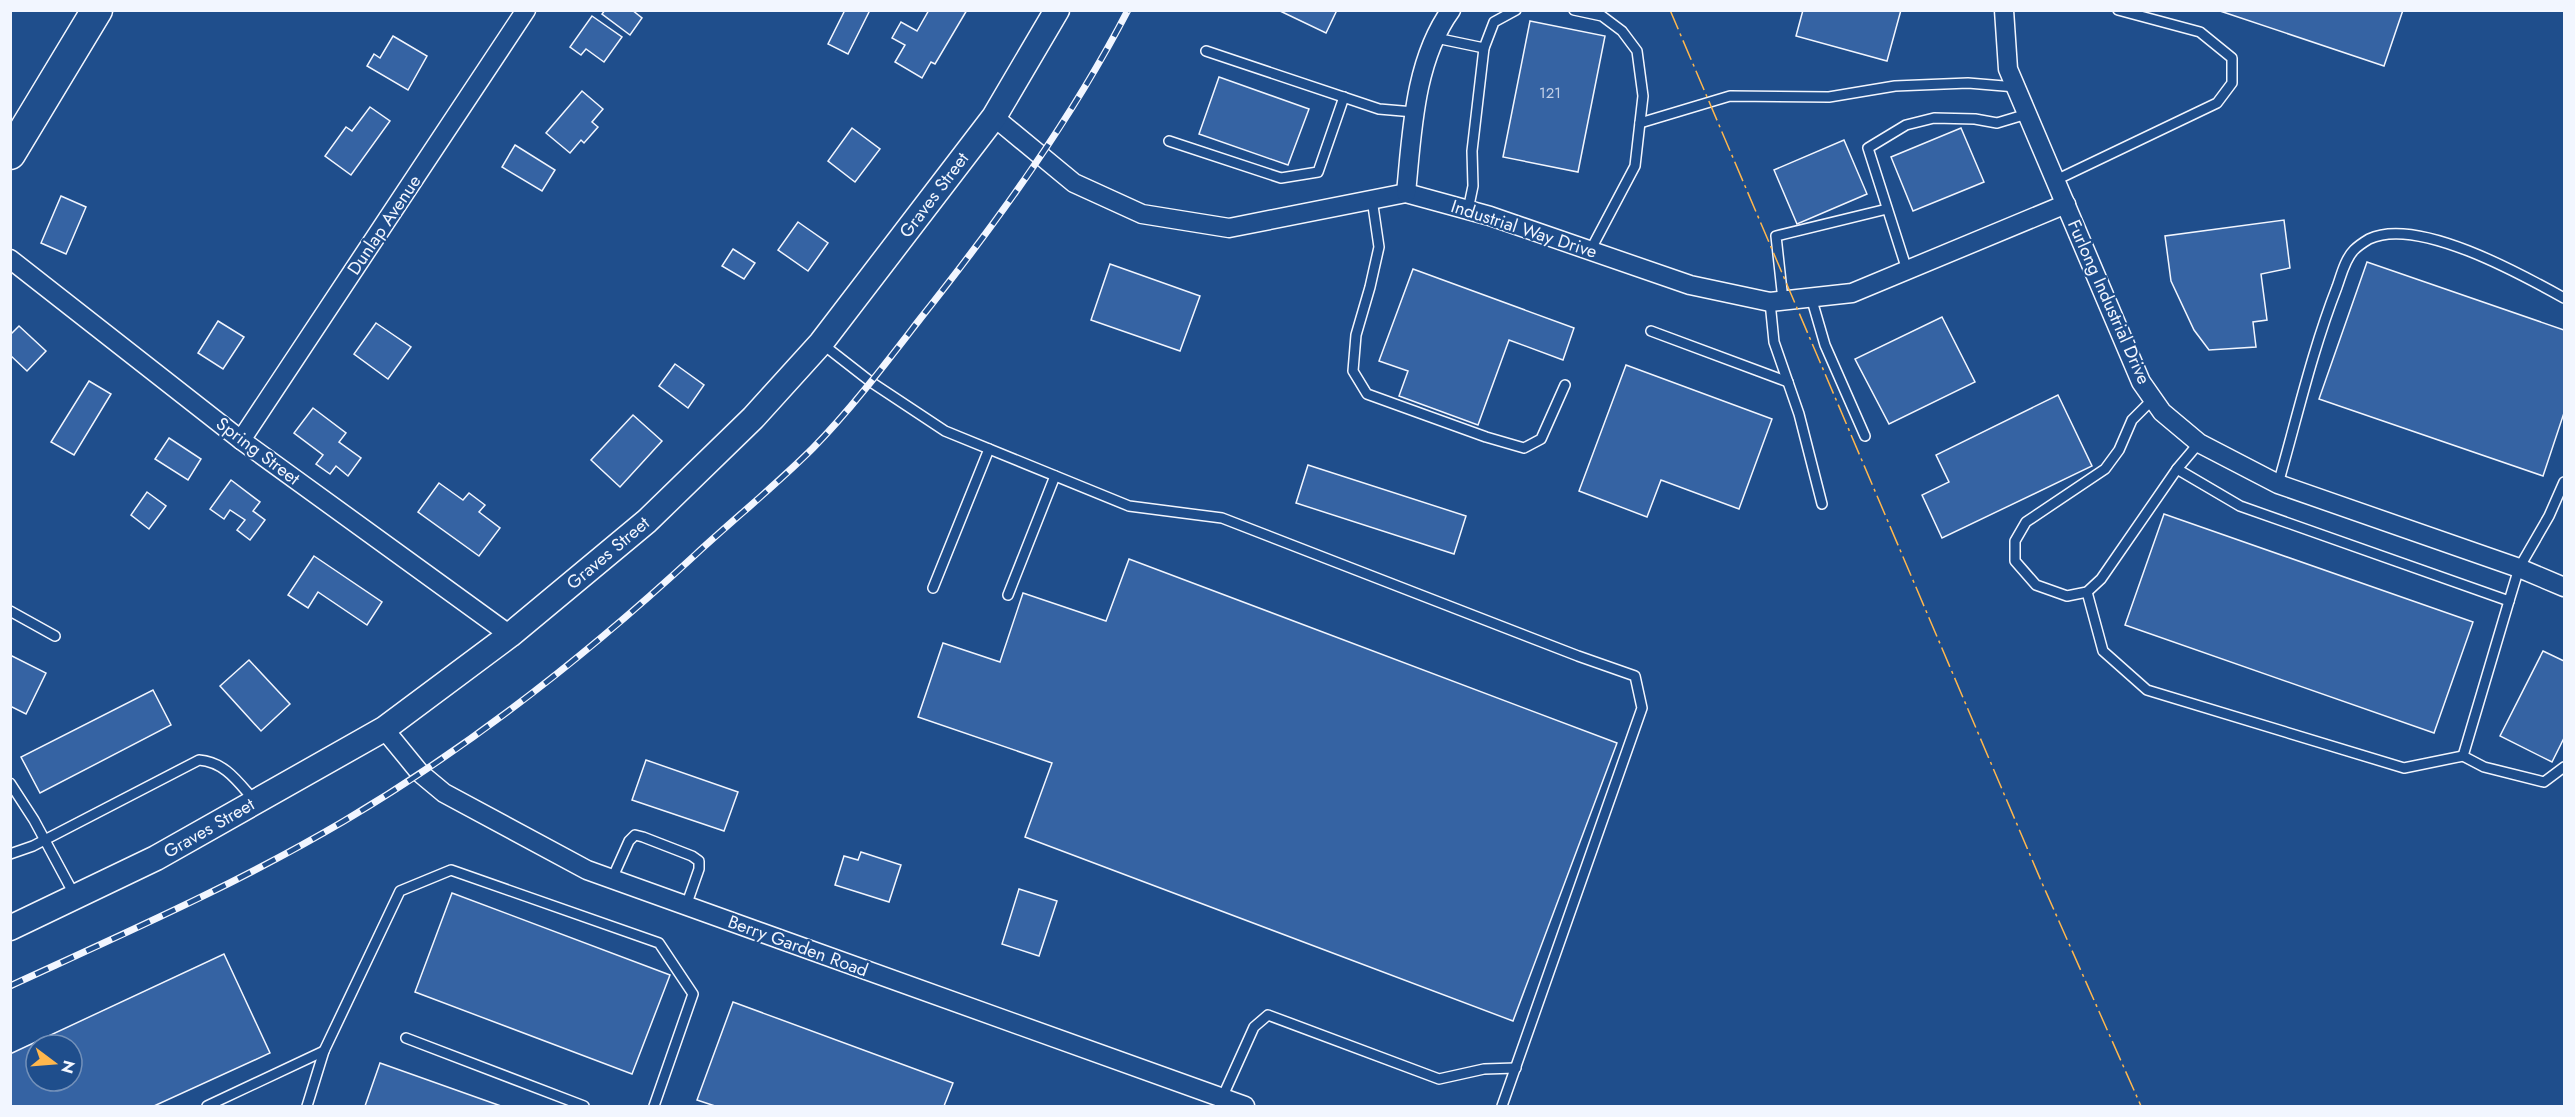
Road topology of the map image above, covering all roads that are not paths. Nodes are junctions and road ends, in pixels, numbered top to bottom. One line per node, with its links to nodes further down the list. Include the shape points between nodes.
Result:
1 (97, 10): 19 (main road)
2 (526, 10): 38 (street, Dunlap Avenue)
3 (1057, 10): 16 (street, Graves Street)
4 (1451, 10): 9 (street)
5 (1516, 10): 10 (lane, via 1494,22)
6 (1574, 10): 17 (lane, via 1602,16 1622,31 1637,51 1643,96)
7 (2004, 10): 12 (street, Furlong Industrial Drive, via 2008,69)
8 (2118, 10): 20 (lane, via 2200,32 2232,58 2232,83 2217,103)
9 (1436, 38): 10 (lane); 14 (street, via 1423,66)
10 (1484, 48): 25 (lane)
11 (1206, 51): 13 (lane)
12 (2016, 87): 15 (street, Furlong Industrial Drive); 17 (lane, via 1929,84 1829,97 1730,96)
13 (1344, 97): 14 (lane, via 1379,109); 18 (lane, via 1318,172 1281,178)
14 (1414, 112): 21 (street)
15 (2027, 114): 20 (street, Furlong Industrial Drive); 24 (lane, via 1997,123 1934,118 1906,125 1868,148)
16 (994, 117): 22 (street, Industrial Way Drive, via 1074,183 1142,214 1229,228); 33 (street, Graves Street)
17 (1640, 123): 26 (lane, via 1635,166)
18 (1169, 141)
19 (10, 154)
20 (2056, 180): 23 (street, Furlong Industrial Drive)
21 (1406, 193): 22 (street, Industrial Way Drive); 25 (street, Industrial Way Drive)
22 (1372, 199): 35 (lane, via 1379,248 1356,335 1353,370 1367,394 1524,448 1541,439)
23 (2066, 204): 28 (street, Industrial Way Drive); 36 (street, Furlong Industrial Drive, via 2141,382)
24 (1887, 209): 28 (lane); 31 (lane, via 1776,236)
25 (1468, 210): 26 (street, Industrial Way Drive)
26 (1590, 251): 31 (street, Industrial Way Drive, via 1690,285)
27 (10, 259): 38 (street, Spring Street)
28 (1907, 270): 29 (street, Industrial Way Drive, via 1852,293)
29 (1811, 297): 31 (street, Industrial Way Drive); 37 (lane, via 1825,345)
30 (2565, 298): 44 (lane, via 2514,272 2425,237 2382,235 2368,240 2353,251 2328,310)
31 (1776, 301): 34 (lane, via 1774,342)
32 (1651, 331): 34 (lane)
33 (821, 343): 40 (lane, via 945,431); 53 (street, Graves Street, via 753,418 647,521)
34 (1788, 382): 45 (lane)
35 (1565, 385)
36 (2153, 399): 39 (street, Furlong Industrial Drive, via 2162,412); 49 (lane, via 2132,420 2119,450 2105,469 2026,522 2015,541 2015,561 2036,585 2067,596)
37 (1865, 436)
38 (241, 440): 53 (street, Spring Street)
39 (2199, 443): 41 (lane); 44 (street, Furlong Industrial Drive)
40 (989, 449): 42 (lane); 48 (lane)
41 (2177, 469): 49 (lane, via 2101,579); 51 (lane, via 2240,506)
42 (1055, 476): 50 (lane); 68 (lane, via 1129,506 1222,518 1635,676 1642,708)
43 (2565, 482): 46 (lane)
44 (2278, 484): 46 (street, Furlong Industrial Drive)
45 (1822, 504)
46 (2518, 568): 47 (street, Furlong Industrial Drive); 51 (lane)
47 (2565, 587)
48 (933, 588)
49 (2087, 592): 56 (lane, via 2103,651 2147,690 2404,768)
50 (1008, 595)
51 (2509, 601): 56 (lane)
52 (10, 610): 54 (lane)
53 (510, 635): 55 (street, Graves Street)
54 (55, 636)
55 (384, 729): 59 (street, Graves Street); 62 (street, Berry Garden Road, via 420,773 444,793 587,870)
56 (2463, 756): 57 (lane, via 2484,767 2544,782)
57 (2565, 767)
58 (10, 783): 60 (lane)
59 (255, 802): 60 (lane, via 232,774 210,761 200,760); 63 (street, Graves Street, via 156,858)
60 (45, 840): 61 (lane); 63 (lane)
61 (10, 854)
62 (612, 879): 64 (street, Berry Garden Road); 64 (lane, via 629,841 635,835 643,837 699,861)
63 (76, 897): 65 (street, Graves Street)
64 (686, 906): 69 (street, Berry Garden Road)
65 (10, 928)
66 (406, 1038): 72 (lane)
67 (324, 1051): 70 (lane); 71 (lane); 73 (lane, via 400,891 451,870 659,943 693,994)
68 (1516, 1068): 69 (lane, via 1440,1079 1268,1015 1254,1027); 75 (lane)
69 (1222, 1098): 74 (street, Berry Garden Road)
70 (207, 1107)
71 (307, 1107)
72 (584, 1107)
73 (654, 1107)
74 (1245, 1107)
75 (1502, 1107)

